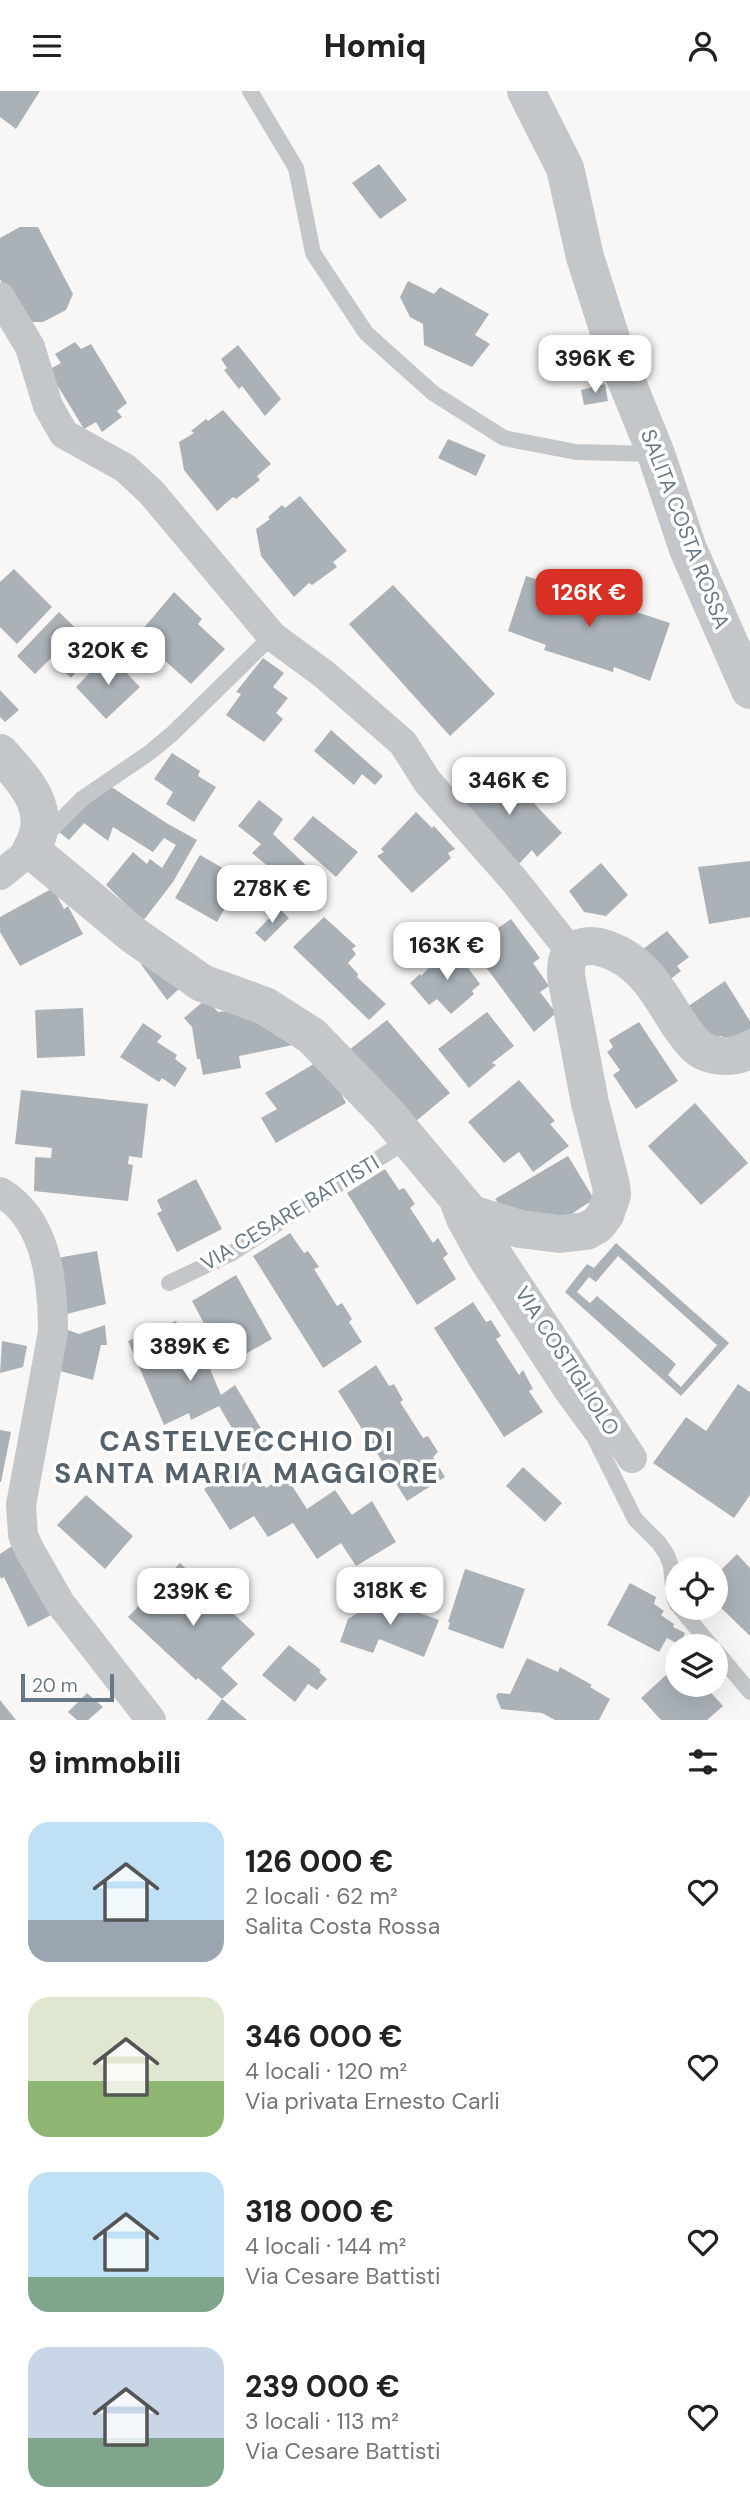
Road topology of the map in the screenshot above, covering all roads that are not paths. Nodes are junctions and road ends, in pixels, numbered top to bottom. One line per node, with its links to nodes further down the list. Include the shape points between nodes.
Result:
1 (250, 91): 4 (lane, via 296,168 313,253 366,333 433,393 504,438 576,453)
2 (526, 91): 4 (street, SALITA COSTA ROSSA, via 565,168 585,257 618,361)
3 (0, 297): 5 (street, via 30,347 48,407 64,434 125,468 151,492)
4 (656, 454): 6 (street, SALITA COSTA ROSSA, via 688,549)
5 (272, 636): 8 (lane, via 172,734 83,798); 10 (street, via 403,743 427,781)
6 (750, 690)
7 (0, 753): 8 (street, via 38,806 40,829)
8 (31, 850): 9 (street); 12 (street, via 132,934 202,983 265,1006 312,1037)
9 (0, 875)
10 (571, 952): 11 (street, via 584,946 603,947 625,956 647,974 701,1050 730,1056); 15 (street, via 566,976 611,1185 610,1206 597,1225 573,1234 520,1229)
11 (750, 1049)
12 (409, 1139): 13 (street); 16 (lane, VIA CESARE BATTISTI, via 232,1253)
13 (438, 1175): 15 (street); 18 (lane, VIA COSTIGLIOLO, via 455,1223 476,1261 594,1437 635,1519)
14 (0, 1192): 23 (street, via 20,1207 36,1228 53,1306 53,1332 21,1505 23,1535 60,1602)
15 (471, 1214): 17 (street)
16 (169, 1283)
17 (632, 1458)
18 (668, 1557)
19 (689, 1620): 20 (lane, VIA COSTIGLIOLO)
20 (701, 1634)
21 (728, 1665): 22 (lane)
22 (750, 1692)
23 (151, 1720)

